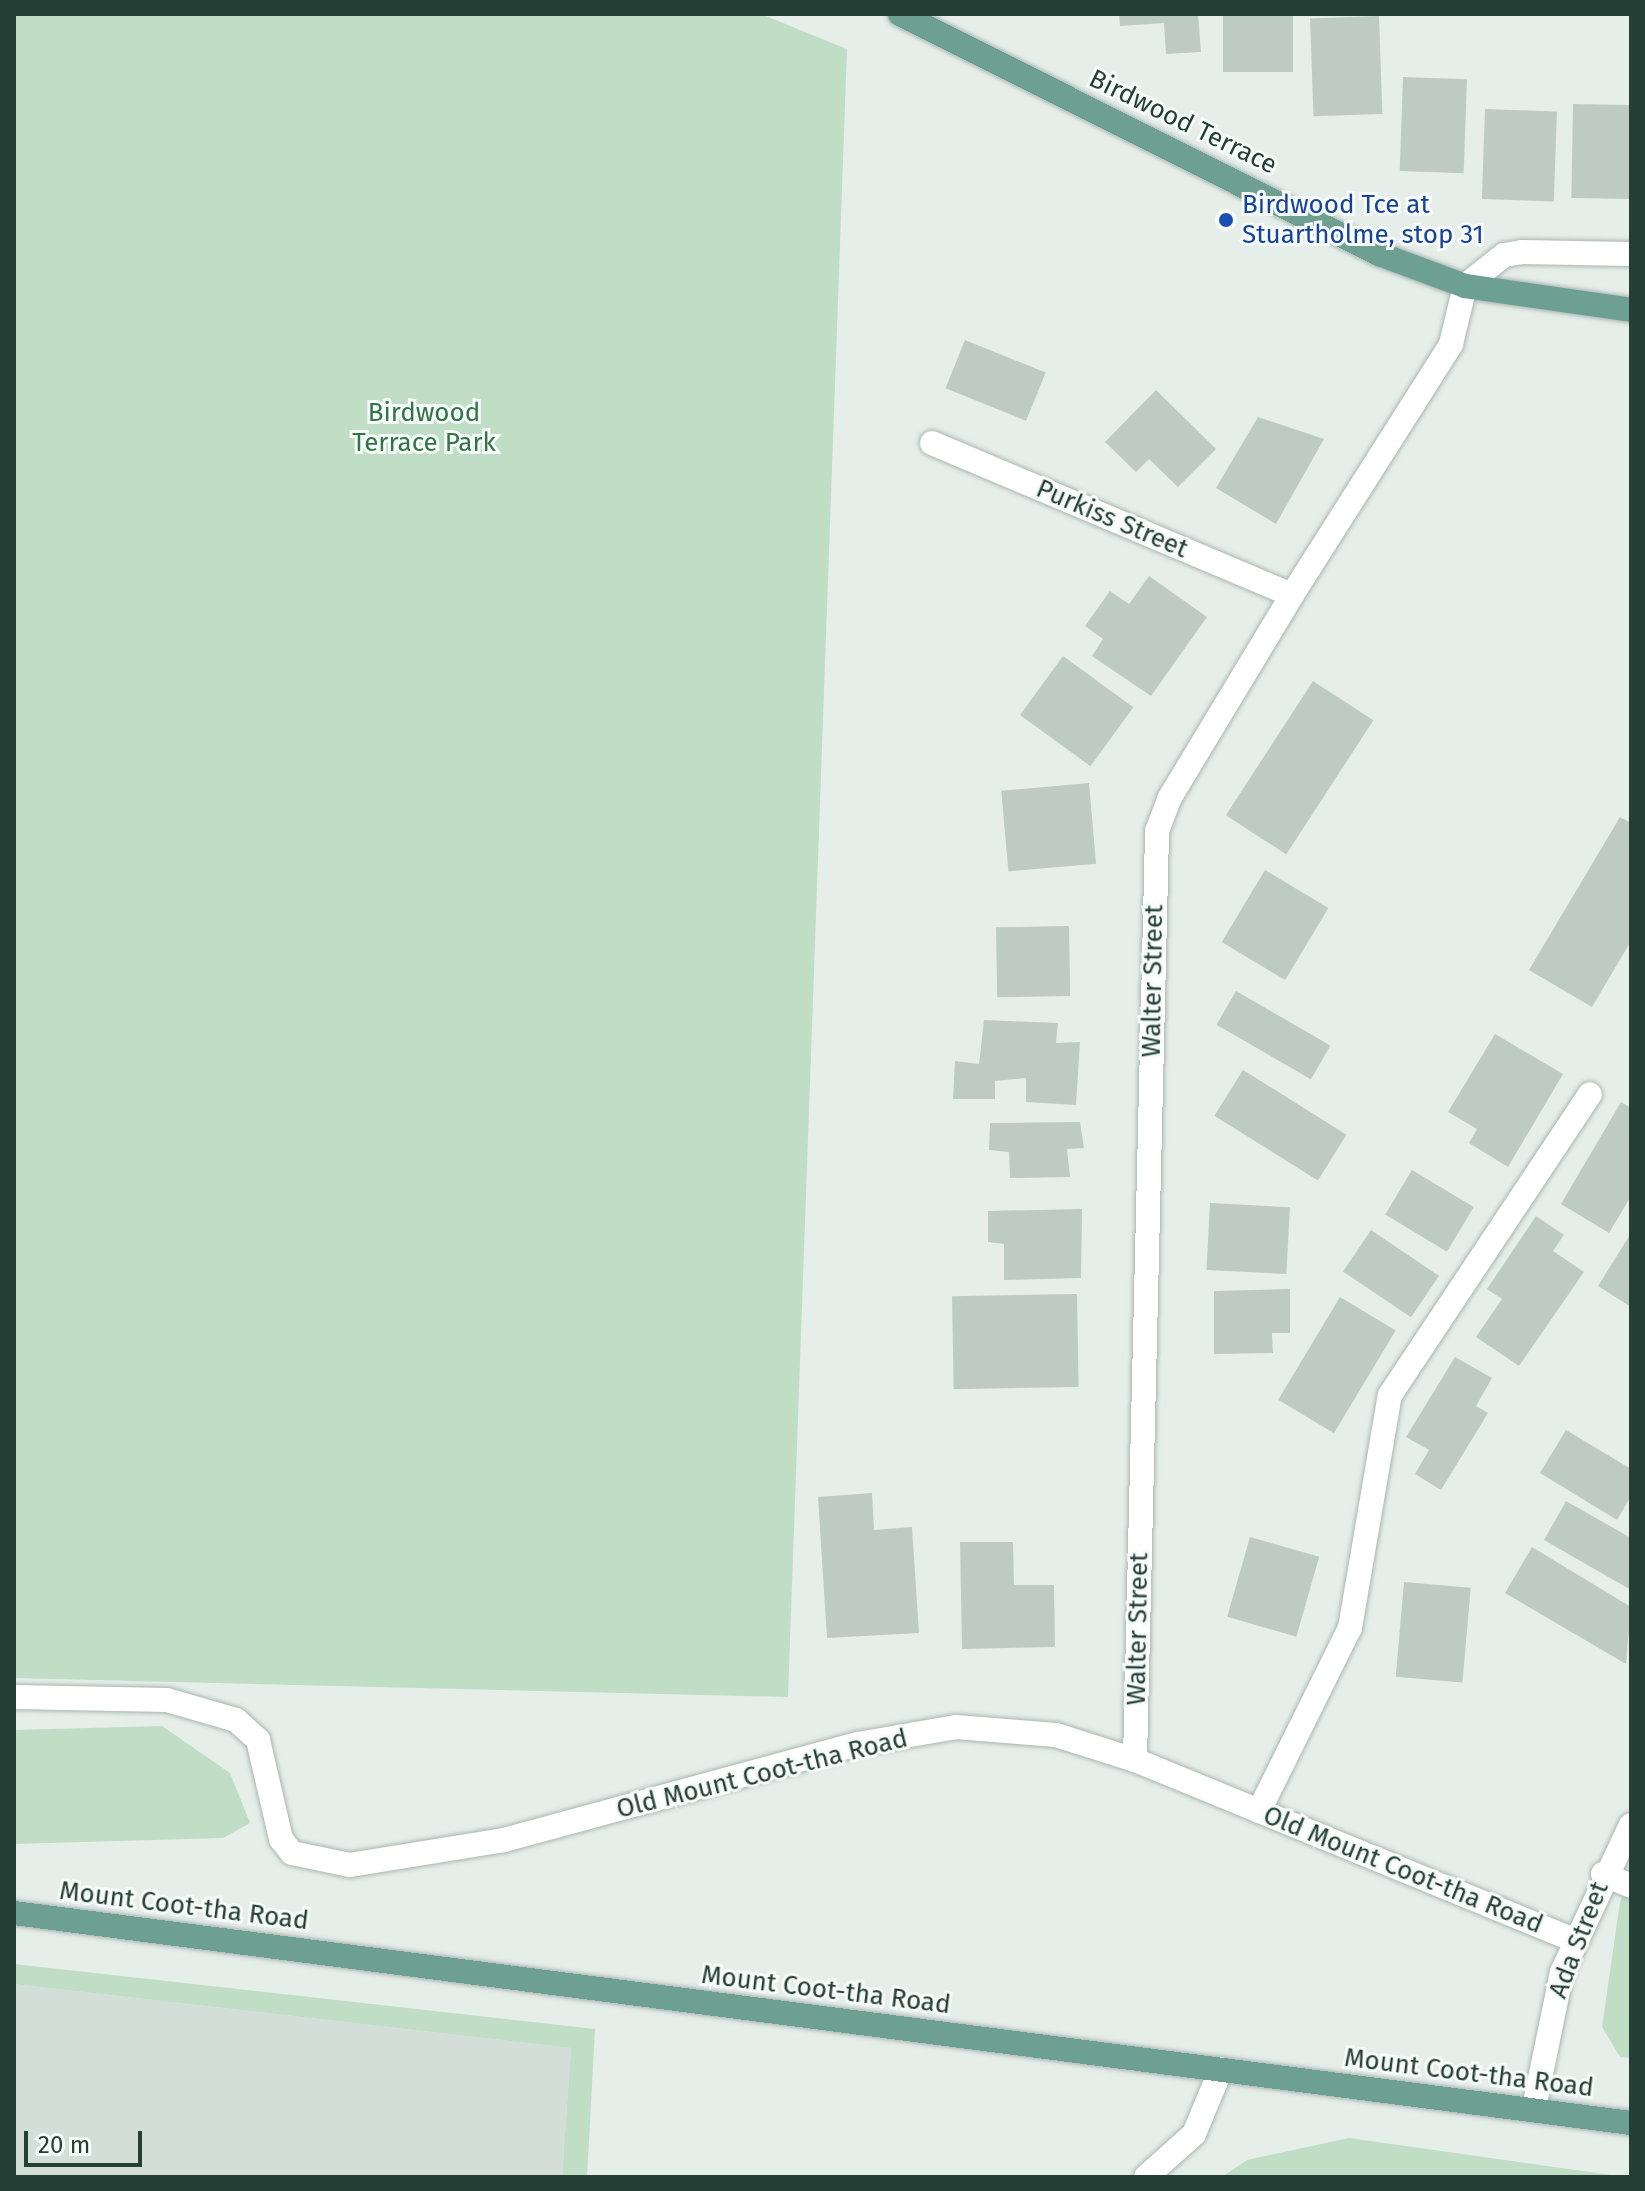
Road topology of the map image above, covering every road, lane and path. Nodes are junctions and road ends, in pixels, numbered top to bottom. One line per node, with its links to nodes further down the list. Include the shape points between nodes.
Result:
1 (900, 14): 3 (main road, Birdwood Terrace, via 1379,254)
2 (1631, 254): 3 (street, via 1504,255)
3 (1465, 286): 4 (main road, Birdwood Terrace); 6 (street, Walter Street, via 1451,344)
4 (1631, 310)
5 (932, 443): 6 (street, Purkiss Street)
6 (1292, 595): 9 (street, Walter Street, via 1169,799 1157,831)
7 (1590, 1094): 10 (street, via 1390,1395 1350,1628)
8 (14, 1697): 9 (street, Old Mount Coot-tha Road, via 167,1700 236,1720 258,1740 281,1839 292,1853 350,1865 449,1853 858,1744 956,1727 1056,1735)
9 (1135, 1760): 10 (street, Old Mount Coot-tha Road)
10 (1259, 1811): 15 (street, Old Mount Coot-tha Road)
11 (1631, 1825): 12 (street, Ada Street)
12 (1603, 1874): 13 (street); 15 (street, Ada Street)
13 (1631, 1886)
14 (14, 1913): 16 (main road, Mount Coot-tha Road)
15 (1574, 1940): 17 (street, Ada Street)
16 (1221, 2069): 17 (main road, Mount Coot-tha Road); 19 (street, via 1194,2134)
17 (1534, 2108): 18 (main road, Mount Coot-tha Road)
18 (1631, 2123)
19 (1146, 2177)

